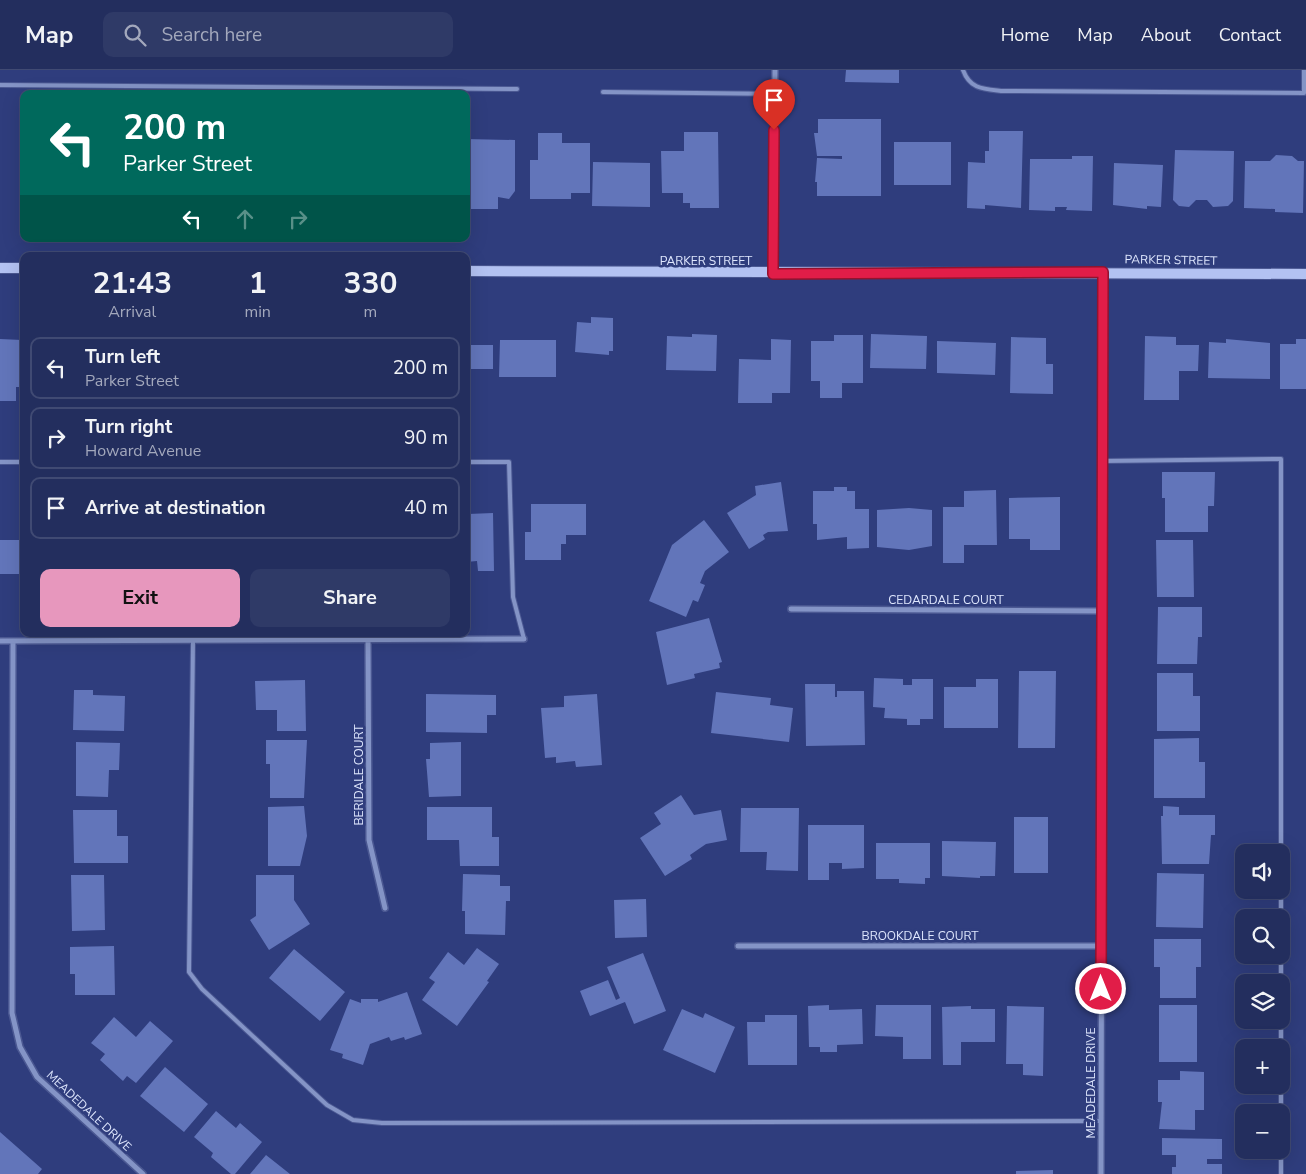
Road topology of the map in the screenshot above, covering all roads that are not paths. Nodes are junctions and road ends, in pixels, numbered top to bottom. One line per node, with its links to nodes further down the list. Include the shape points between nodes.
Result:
1 (774, 70): 7 (street)
2 (962, 70): 3 (lane, via 974,86 1001,91 1304,93)
3 (1304, 70)
4 (0, 85): 5 (lane)
5 (517, 89)
6 (603, 92): 7 (lane)
7 (775, 94): 12 (street)
8 (0, 268): 9 (street)
9 (20, 268)
10 (470, 272): 12 (street, PARKER STREET)
11 (1103, 272): 12 (street, PARKER STREET); 13 (street, PARKER STREET); 14 (street, MEADEDALE DRIVE)
12 (773, 274)
13 (1306, 274)
14 (1102, 461): 19 (street, MEADEDALE DRIVE); 25 (lane, via 1281,459)
15 (0, 462): 16 (lane)
16 (20, 462)
17 (470, 462): 20 (lane, via 509,462 513,596)
18 (791, 609): 19 (street, CEDARDALE COURT)
19 (1101, 611): 28 (street, MEADEDALE DRIVE)
20 (524, 639): 21 (street)
21 (368, 640): 24 (street); 26 (street, BERIDALE COURT, via 369,840)
22 (0, 641): 23 (street)
23 (13, 641): 24 (street); 31 (street, MEADEDALE DRIVE, via 12,1014 20,1047 37,1076)
24 (193, 641): 29 (lane, via 189,972 202,989 327,1105 353,1120 382,1123)
25 (1281, 844)
26 (385, 908)
27 (738, 946): 28 (street, BROOKDALE COURT)
28 (1101, 946): 29 (street, MEADEDALE DRIVE)
29 (1101, 1121): 32 (street, MEADEDALE DRIVE)
30 (1281, 1159): 33 (lane)
31 (143, 1174)
32 (1101, 1174)
33 (1281, 1174)

